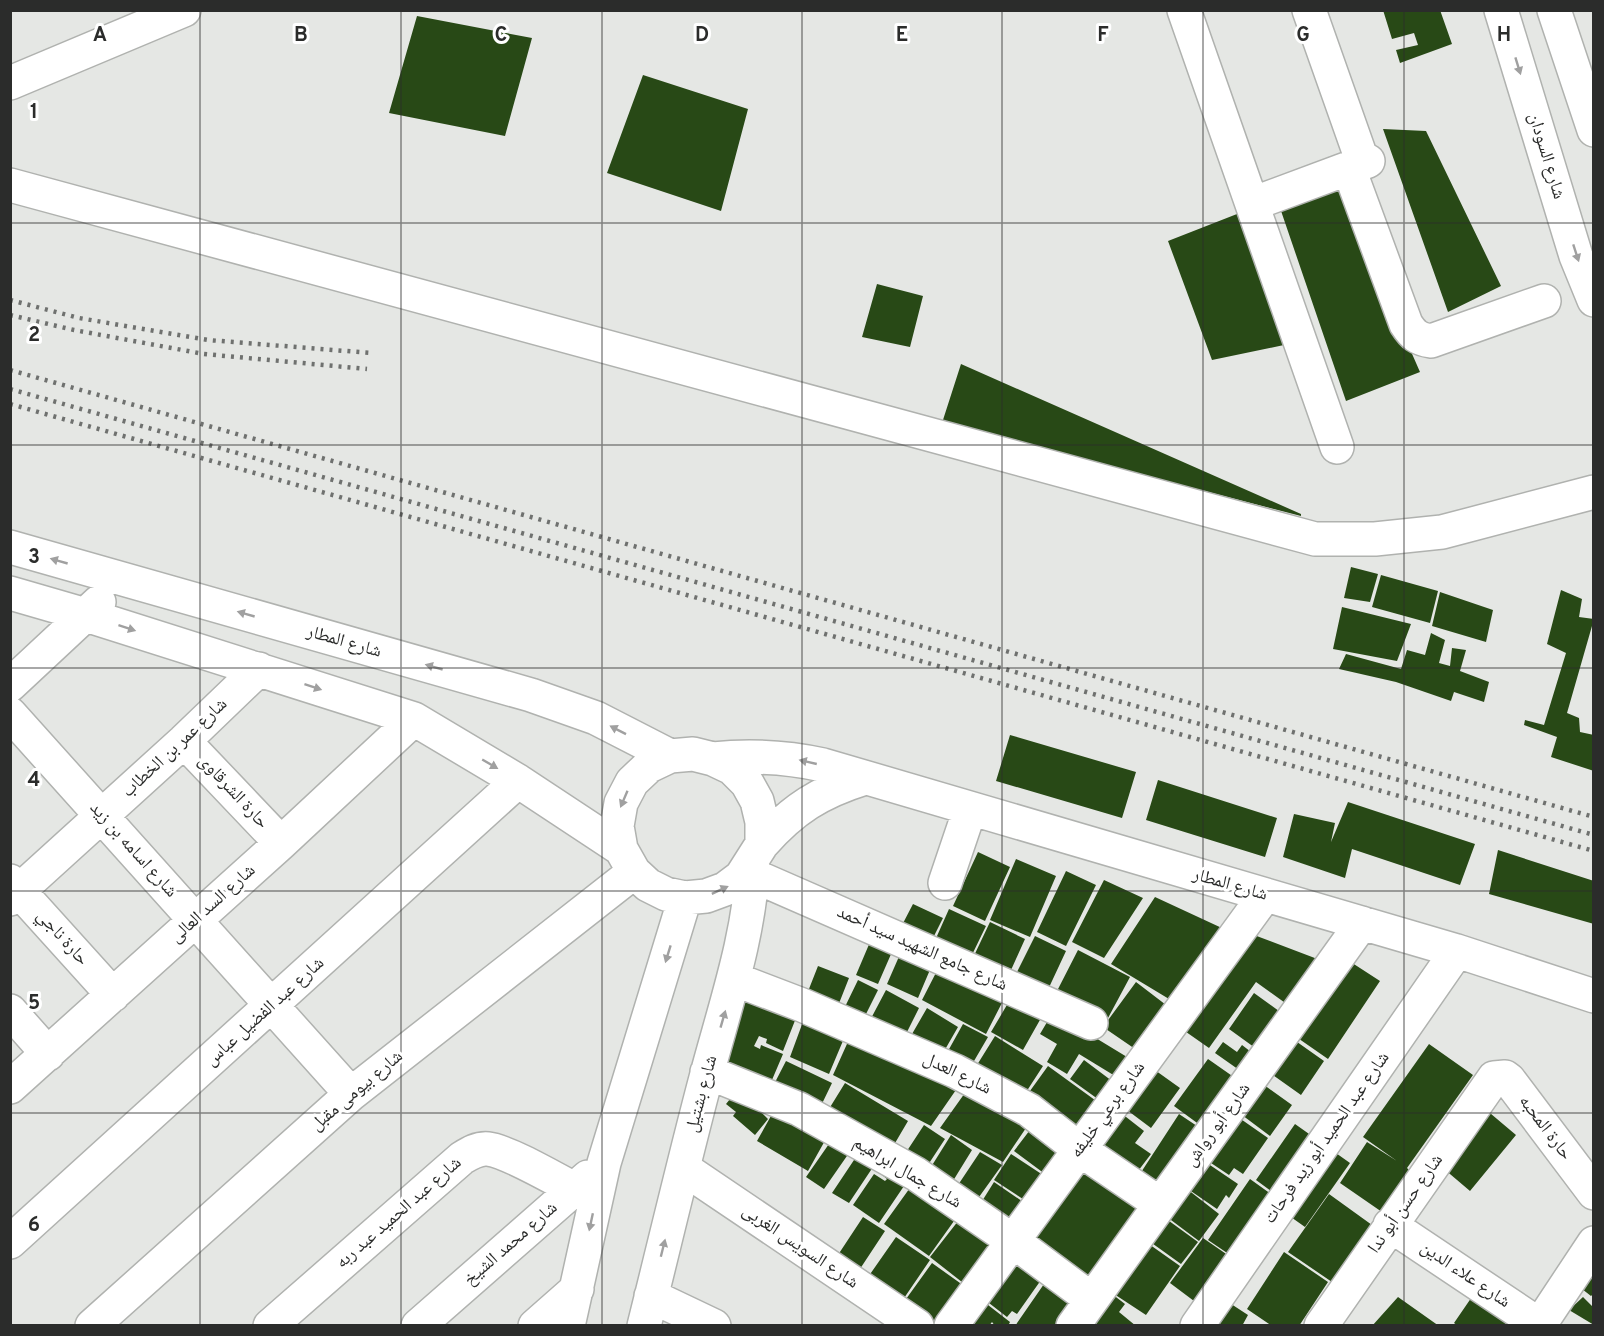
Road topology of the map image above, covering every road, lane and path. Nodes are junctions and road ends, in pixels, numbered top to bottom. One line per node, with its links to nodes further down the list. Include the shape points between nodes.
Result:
1 (184, 10): 6 (street)
2 (1184, 10): 10 (street)
3 (1309, 10): 8 (street)
4 (1501, 10): 11 (street, شارع السودان, one-way to 11)
5 (1554, 10): 7 (street)
6 (10, 83)
7 (1593, 130)
8 (1365, 163): 10 (street); 12 (street, via 1406,324 1413,335 1431,341)
9 (10, 185): 14 (street, via 1315,539 1375,539 1442,532)
10 (1252, 204): 13 (street)
11 (1593, 300)
12 (1544, 301)
13 (1337, 447)
14 (1593, 492)
15 (16, 555): 16 (street, شارع المطار, one-way to 15)
16 (122, 579): 18 (street); 24 (street, شارع المطار, one-way to 16, via 596,718 531,695)
17 (10, 593): 18 (street)
18 (86, 615): 19 (street, one-way to 19); 20 (street)
19 (259, 669): 22 (street, one-way to 22); 23 (street, شارع عمر بن الخطاب)
20 (10, 685)
21 (10, 714): 29 (street, شارع اسامه بن زيد)
22 (414, 719): 27 (street, one-way to 27); 30 (street, شارع السد العالى)
23 (184, 741): 29 (street, شارع عمر بن الخطاب); 30 (street, حارة الشرقاوى)
24 (670, 756): 25 (street, via 693,754); 31 (street, one-way to 31, via 649,766 632,782 621,803 618,826)
25 (713, 759): 26 (street, شارع المطار, one-way to 25, via 796,759); 32 (street, via 732,768 757,801 762,822)
26 (865, 778): 28 (street, شارع المطار); 32 (street, via 811,800 778,826)
27 (518, 781): 31 (street); 43 (street, شارع عبد الفضيل عباس)
28 (970, 809): 33 (street); 35 (street, شارع المطار)
29 (102, 816): 34 (street, شارع عمر بن الخطاب); 37 (street, شارع اسامه بن زيد)
30 (281, 843): 37 (street, شارع السد العالى)
31 (628, 860): 36 (street, via 648,885); 50 (street, شارع بيومى مقبل)
32 (756, 860): 36 (street, one-way to 32, via 725,889); 40 (street, شارع بشتيل); 45 (street, شارع جامع الشهيد سيد أحمد)
33 (945, 883)
34 (13, 890): 41 (street, حارة ناجي)
35 (1264, 895): 38 (street, شارع المطار); 51 (street, شارع برعي خليفه)
36 (685, 898): 52 (street, one-way to 52)
37 (195, 920): 41 (street, شارع السد العالى); 43 (street, شارع اسامه بن زيد)
38 (1362, 923): 39 (street, شارع المطار); 56 (street, شارع أبو رواش)
39 (1457, 951): 42 (street, شارع المطار); 75 (street, شارع عبد الحميد أبو زيد فرحات)
40 (734, 980): 47 (street, شارع بشتيل, one-way to 40); 51 (street, شارع العدل, via 955,1071 1029,1110)
41 (113, 995): 46 (street, شارع السد العالى)
42 (1593, 996)
43 (272, 1005): 50 (street, شارع اسامه بن زيد); 59 (street, شارع عبد الفضيل عباس)
44 (10, 1011): 46 (street)
45 (1091, 1023)
46 (48, 1054): 49 (street, شارع السد العالى)
47 (707, 1072): 53 (street, شارع بشتيل); 58 (street, شارع جمال ابراهيم, via 799,1109 916,1174)
48 (1491, 1083): 55 (street, حارة المحبه, via 1499,1076 1509,1080); 57 (street, شارع حسن أبو ندا)
49 (10, 1087)
50 (351, 1094): 66 (street, شارع بيومى مقبل)
51 (1079, 1149): 56 (street, شارع العدل); 58 (street, شارع برعي خليفه)
52 (604, 1162): 54 (street, شارع محمد الشيخ); 61 (street, one-way to 61)
53 (683, 1168): 63 (street, شارع بشتيل, one-way to 53); 72 (street, شارع السويس الغربى)
54 (574, 1189): 67 (street, شارع عبد الحميد عبد ربه, via 502,1154 476,1150 462,1158); 68 (street, شارع محمد الشيخ)
55 (1593, 1193)
56 (1160, 1204): 62 (street, شارع أبو رواش)
57 (1390, 1225): 64 (street, شارع حسن أبو ندا); 65 (street, شارع علاء الدين)
58 (1013, 1241): 62 (street, شارع جمال ابراهيم); 73 (street, شارع برعي خليفه)
59 (10, 1242)
60 (1593, 1243): 65 (street)
61 (577, 1289): 69 (street); 70 (street)
62 (1091, 1299): 74 (street, شارع أبو رواش)
63 (647, 1311): 71 (street)
64 (1322, 1325)
65 (1540, 1325)
66 (92, 1326)
67 (270, 1326)
68 (418, 1326)
69 (535, 1326)
70 (568, 1326)
71 (714, 1326)
72 (918, 1326)
73 (951, 1326)
74 (1073, 1326)
75 (1197, 1326)

